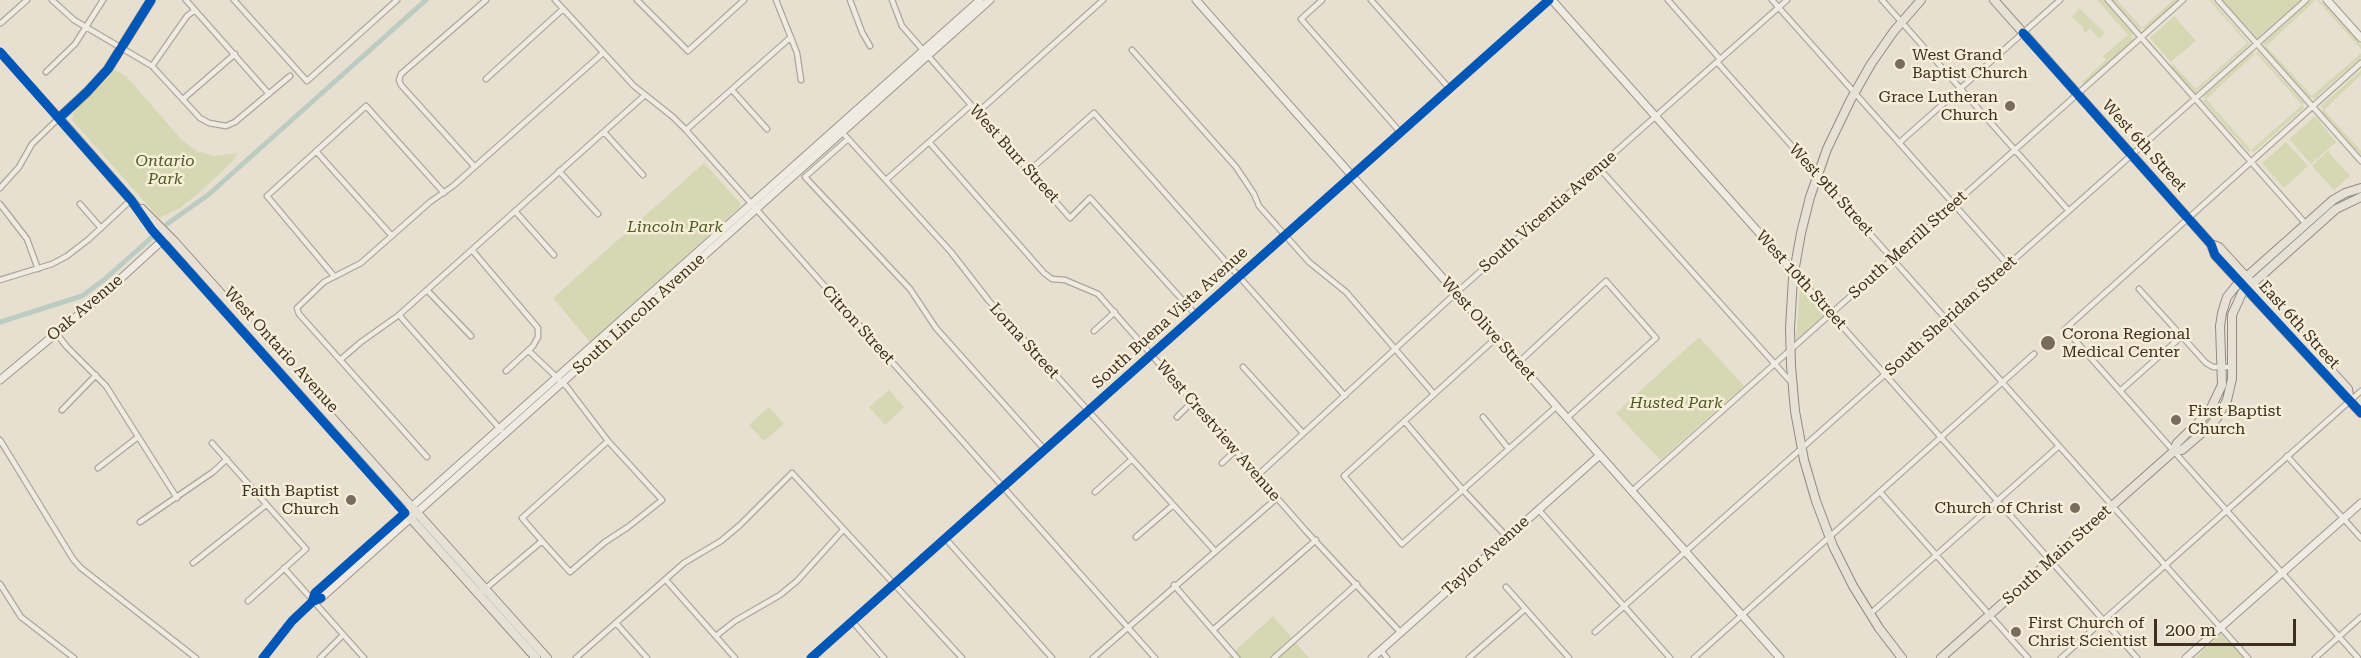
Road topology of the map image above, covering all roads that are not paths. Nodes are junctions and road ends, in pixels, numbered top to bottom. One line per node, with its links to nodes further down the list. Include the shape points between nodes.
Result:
1 (27, 0): 38 (street)
2 (52, 0): 39 (street)
3 (103, 0): 39 (street)
4 (151, 0): 46 (main road)
5 (186, 0): 36 (street)
6 (235, 0): 7 (street, via 307,81)
7 (397, 0)
8 (486, 0): 86 (street, via 401,74 399,80)
9 (555, 0): 35 (street, Citron Street)
10 (637, 0): 11 (street, via 688,51)
11 (744, 0)
12 (776, 0): 41 (street)
13 (850, 0): 45 (street)
14 (892, 0): 50 (street, West Burr Street, via 902,26)
15 (980, 0): 50 (street, South Lincoln Avenue)
16 (990, 0): 50 (street, South Lincoln Avenue)
17 (1103, 0): 70 (street)
18 (1196, 0): 92 (street, West Olive Street)
19 (1323, 0): 77 (street, via 1301,19)
20 (1371, 0): 59 (street)
21 (1551, 0): 59 (street, South Buena Vista Avenue); 71 (street, West 10th Street)
22 (1668, 0): 52 (street, West 9th Street)
23 (1772, 0): 34 (street)
24 (1787, 0): 34 (street, South Vicentia Avenue)
25 (1882, 0): 37 (street)
26 (1921, 0): 37 (main road)
27 (1994, 0): 40 (main road, West 6th Street)
28 (2060, 0): 40 (street)
29 (2108, 0): 42 (street)
30 (2183, 0): 42 (street, South Merrill Street)
31 (2218, 0): 44 (street)
32 (2306, 0): 44 (street, South Sheridan Street)
33 (2327, 0): 43 (street)
34 (1779, 7): 52 (street, South Vicentia Avenue); 62 (street)
35 (563, 9): 49 (street, Citron Street); 57 (street)
36 (195, 10): 51 (street); 54 (street)
37 (1902, 22): 60 (street); 62 (main road)
38 (1, 23)
39 (86, 27): 46 (street); 55 (street, via 75,44)
40 (2023, 33): 60 (street); 64 (main road, West 6th Street)
41 (791, 37): 58 (street); 61 (street)
42 (2141, 38): 64 (street, South Merrill Street); 67 (street)
43 (2361, 38)
44 (2257, 44): 67 (street, South Sheridan Street); 69 (street)
45 (870, 46)
46 (121, 48): 54 (street); 72 (main road, via 87,93)
47 (1132, 50): 110 (street, via 1236,168 1259,206)
48 (0, 52): 72 (street, West Ontario Avenue)
49 (603, 53): 65 (street, Citron Street); 86 (street)
50 (925, 53): 68 (street, West Burr Street); 75 (street, South Lincoln Avenue)
51 (234, 54): 63 (street); 66 (street)
52 (1719, 60): 71 (street, South Vicentia Avenue); 91 (street, West 9th Street)
53 (2361, 63): 69 (street)
54 (152, 66): 66 (street)
55 (46, 72)
56 (290, 76): 63 (street)
57 (486, 79)
58 (801, 80)
59 (1449, 88): 77 (street, South Buena Vista Avenue)
60 (1960, 89): 80 (street); 81 (street)
61 (732, 90): 73 (street); 74 (street)
62 (1854, 92): 80 (street); 91 (main road)
63 (269, 94): 66 (street, via 235,123 225,126 200,118)
64 (2078, 94): 81 (street, South Merrill Street); 83 (main road, West 6th Street)
65 (645, 95): 74 (street, Citron Street); 76 (street)
66 (183, 99)
67 (2195, 99): 83 (street, South Sheridan Street); 85 (street)
68 (970, 105): 70 (street, West Burr Street); 79 (street)
69 (2313, 107): 84 (street); 85 (street)
70 (977, 112): 89 (street, West Burr Street)
71 (1655, 117): 87 (street, South Vicentia Avenue); 118 (street, West 10th Street)
72 (58, 118): 94 (street, via 32,144 19,167); 98 (main road, West Ontario Avenue)
73 (766, 129)
74 (686, 130): 102 (street, Citron Street)
75 (840, 130): 78 (street, Lorna Street); 102 (street, South Lincoln Avenue)
76 (604, 132): 88 (street); 90 (street)
77 (1401, 132): 92 (street, South Buena Vista Avenue)
78 (848, 139): 93 (street, Lorna Street); 178 (street, via 805,177 910,290 936,328)
79 (929, 142): 93 (street); 127 (street, West Crestview Avenue, via 1044,273 1098,294)
80 (1899, 143): 101 (street)
81 (2015, 150): 101 (street, South Merrill Street); 104 (street)
82 (316, 151): 96 (street, via 366,106); 111 (street); 119 (street, via 267,196)
83 (2132, 155): 104 (street, South Sheridan Street); 106 (main road, West 6th Street)
84 (2361, 161)
85 (2251, 163): 106 (street); 107 (street)
86 (474, 166): 96 (street)
87 (1599, 168): 126 (street, South Vicentia Avenue); 144 (street)
88 (559, 171): 103 (street); 105 (street)
89 (1029, 171): 120 (street, via 1094,113); 130 (street, West Burr Street, via 1070,218 1090,198)
90 (643, 175)
91 (1817, 175): 115 (street, West 9th Street); 118 (main road)
92 (1352, 176): 110 (street, South Buena Vista Avenue); 126 (street, West Olive Street)
93 (886, 180): 163 (street, Lorna Street)
94 (0, 188)
95 (2361, 188): 107 (main road, South Main Street, via 2337,197)
96 (444, 193): 111 (street)
97 (2361, 197): 109 (main road, South Main Street, via 2340,206)
98 (131, 200): 108 (street); 112 (main road, West Ontario Avenue)
99 (0, 204): 117 (street, via 27,239)
100 (80, 204): 108 (street)
101 (1954, 204): 115 (street, South Merrill Street); 116 (street)
102 (753, 207): 152 (street, South Lincoln Avenue); 190 (street, Citron Street)
103 (515, 211): 113 (street); 114 (street)
104 (2069, 211): 116 (street, South Sheridan Street)
105 (598, 214)
106 (2189, 218): 121 (main road, West 6th Street, via 2211,244 2215,255); 155 (street, via 2065,329)
107 (2306, 223): 109 (street); 121 (main road, South Main Street)
108 (101, 228): 117 (street, via 67,256)
109 (2312, 230): 123 (main road, South Main Street)
110 (1285, 235): 120 (street, South Buena Vista Avenue); 137 (street, via 1309,262 1346,292)
111 (392, 236): 119 (street, via 361,263)
112 (165, 238): 133 (street, Oak Avenue); 204 (main road, West Ontario Avenue)
113 (472, 250): 125 (street); 139 (street, via 538,328 538,337)
114 (554, 255)
115 (1892, 259): 128 (street, South Merrill Street); 131 (street, West 9th Street)
116 (2008, 265): 131 (street, South Sheridan Street)
117 (38, 269): 122 (street)
118 (1794, 272): 128 (street, West 10th Street); 138 (main road)
119 (334, 276): 142 (street, via 297,308)
120 (1239, 276): 130 (street, South Buena Vista Avenue); 158 (street)
121 (2243, 279): 123 (main road, East 6th Street); 147 (main road, South Main Street, via 2228,297 2222,313)
122 (0, 280)
123 (2249, 286): 146 (main road, South Main Street, via 2236,302 2232,315); 160 (main road, East 6th Street)
124 (2139, 289): 135 (street)
125 (427, 290): 129 (street); 134 (street)
126 (1456, 293): 136 (street, West Olive Street); 137 (street, South Vicentia Avenue)
127 (1115, 312): 132 (street); 141 (street, West Crestview Avenue)
128 (1831, 313): 138 (street, South Merrill Street); 149 (street, West 10th Street)
129 (399, 315): 142 (street); 169 (street)
130 (1196, 315): 141 (street, South Buena Vista Avenue)
131 (1947, 320): 149 (street, South Sheridan Street); 154 (street, West 9th Street)
132 (1094, 331)
133 (56, 333): 150 (street); 151 (street, Oak Avenue)
134 (471, 336)
135 (2182, 336): 147 (street, via 2206,363); 155 (street)
136 (1496, 338): 143 (street, West Olive Street); 157 (street)
137 (1395, 348): 157 (street); 158 (street, South Vicentia Avenue)
138 (1790, 349): 144 (street, South Merrill Street); 153 (main road)
139 (529, 351): 148 (street); 152 (street)
140 (2034, 354): 154 (street)
141 (1152, 355): 159 (street, West Crestview Avenue); 163 (street, South Buena Vista Avenue)
142 (340, 360): 184 (street)
143 (1518, 363): 161 (street, West Olive Street); 167 (street, via 1606,280 1656,338)
144 (1774, 364): 153 (street); 192 (street, South Merrill Street)
145 (1243, 367): 170 (street)
146 (2232, 367): 147 (street); 181 (main road, South Main Street, via 2231,387 2217,418 2182,450)
147 (2222, 368): 181 (main road, South Main Street, via 2222,385 2209,412 2177,442)
148 (506, 371)
149 (1886, 374): 172 (street, West 10th Street); 179 (street, South Sheridan Street)
150 (96, 375): 162 (street); 171 (street)
151 (0, 380)
152 (560, 380): 169 (street, South Lincoln Avenue); 174 (street)
153 (1791, 382): 179 (main road)
154 (2003, 382): 172 (street); 176 (street, West 9th Street)
155 (2120, 391): 181 (street)
156 (2361, 391): 160 (street)
157 (1434, 394): 168 (street)
158 (1346, 396): 170 (street, South Vicentia Avenue)
159 (1193, 401): 165 (street); 180 (street, West Crestview Avenue)
160 (2350, 401): 164 (main road, East 6th Street); 183 (street)
161 (1557, 406): 167 (street, West Olive Street); 177 (street)
162 (62, 410)
163 (1087, 411): 178 (street, South Buena Vista Avenue); 186 (street, Lorna Street)
164 (2361, 413)
165 (1177, 417)
166 (1483, 417): 177 (street)
167 (1567, 418): 182 (street, West Olive Street)
168 (1405, 422): 191 (street); 191 (street, via 1344,476 1402,544)
169 (503, 431): 204 (street, South Lincoln Avenue)
170 (1303, 433): 189 (street, South Vicentia Avenue)
171 (138, 437): 188 (street); 195 (street)
172 (1941, 437): 194 (street); 197 (street, West 10th Street)
173 (0, 440): 251 (street, via 81,568)
174 (608, 441): 214 (street, via 522,518); 214 (street, via 662,500 570,572)
175 (212, 442): 185 (street)
176 (2059, 446): 197 (street); 201 (street, West 9th Street)
177 (1508, 448): 191 (street)
178 (1044, 449): 190 (street, South Buena Vista Avenue)
179 (1801, 449): 210 (main road); 216 (street, South Sheridan Street)
180 (1236, 450): 187 (street); 189 (street, West Crestview Avenue)
181 (2174, 451): 201 (main road, South Main Street); 203 (street)
182 (1600, 455): 192 (street, West Olive Street); 202 (street, Taylor Avenue)
183 (2288, 456): 203 (street); 205 (street)
184 (427, 457)
185 (227, 459): 195 (street); 199 (street)
186 (1131, 460): 193 (street); 200 (street, Lorna Street)
187 (1222, 463)
188 (98, 468)
189 (1258, 475): 196 (street, West Crestview Avenue)
190 (1002, 487): 211 (street, South Buena Vista Avenue); 241 (street, Citron Street)
191 (1462, 489): 209 (street)
192 (1632, 491): 216 (street, West Olive Street)
193 (1095, 492)
194 (1880, 492): 210 (street); 217 (street)
195 (177, 498): 206 (street)
196 (1277, 498): 213 (street, West Crestview Avenue); 215 (street)
197 (1998, 501): 217 (street); 218 (street, West 10th Street)
198 (2361, 503): 205 (street)
199 (266, 505): 219 (street); 221 (street, via 306,549)
200 (1172, 506): 208 (street); 215 (street, Lorna Street)
201 (2112, 506): 218 (main road, South Main Street); 220 (street, West 9th Street)
202 (1538, 509): 209 (street, Taylor Avenue); 232 (street)
203 (2227, 510): 220 (street); 222 (street)
204 (411, 513): 229 (main road, West Ontario Avenue); 231 (street, South Lincoln Avenue, via 319,600)
205 (2343, 518): 212 (street); 222 (street)
206 (140, 522)
207 (843, 530): 223 (street, via 792,473 733,530); 224 (street); 247 (street, via 797,582)
208 (1136, 537)
209 (1507, 537): 245 (street, Taylor Avenue)
210 (1829, 537): 234 (main road); 235 (street)
211 (945, 538): 224 (street, South Buena Vista Avenue); 263 (street)
212 (2361, 538)
213 (1316, 540): 226 (street, West Crestview Avenue); 243 (street)
214 (542, 541): 229 (street)
215 (1215, 551): 227 (street)
216 (1686, 552): 232 (street, South Sheridan Street); 235 (street, West Olive Street)
217 (1936, 555): 234 (street); 236 (street)
218 (2050, 561): 236 (main road, South Main Street); 238 (street, West 10th Street)
219 (193, 563)
220 (2165, 565): 238 (street); 242 (street, West 9th Street)
221 (284, 568): 230 (street); 231 (street)
222 (2282, 573): 242 (street); 248 (street)
223 (666, 580): 240 (street); 247 (street)
224 (895, 583): 239 (street, South Buena Vista Avenue); 262 (street)
225 (0, 584): 250 (street, via 21,616)
226 (1357, 584): 245 (street, West Crestview Avenue); 267 (street)
227 (1174, 585): 241 (street); 243 (street)
228 (1506, 587): 233 (street)
229 (482, 591): 255 (main road, West Ontario Avenue); 256 (main road, West Ontario Avenue)
230 (248, 602)
231 (312, 602): 246 (street); 252 (street, South Lincoln Avenue)
232 (1624, 606): 244 (street, South Sheridan Street); 272 (street)
233 (1525, 609): 270 (street); 271 (street)
234 (1870, 614): 275 (main road)
235 (1742, 615): 273 (street); 274 (street, West Olive Street)
236 (1989, 615): 276 (main road, South Main Street); 277 (street)
237 (2361, 617): 248 (street)
238 (2103, 620): 278 (street); 279 (street, West 10th Street)
239 (852, 621): 260 (street, South Buena Vista Avenue); 261 (street)
240 (616, 623): 257 (street); 258 (street)
241 (1127, 627): 264 (street); 265 (street, Citron Street)
242 (2221, 627): 280 (street); 281 (street, West 9th Street)
243 (1214, 630): 266 (street)
244 (1595, 632)
245 (1401, 633): 249 (street, Taylor Avenue)
246 (343, 635): 253 (street); 254 (street)
247 (716, 636): 259 (street)
248 (2339, 636): 282 (street); 283 (street)
249 (1381, 650): 268 (street, Taylor Avenue); 269 (street)
250 (74, 658)
251 (196, 658)
252 (263, 658)
253 (320, 658)
254 (364, 658)
255 (536, 658)
256 (547, 658)
257 (576, 658)
258 (647, 658)
259 (735, 658)
260 (811, 658)
261 (884, 658)
262 (962, 658)
263 (1052, 658)
264 (1093, 658)
265 (1155, 658)
266 (1237, 658)
267 (1274, 658)
268 (1372, 658)
269 (1387, 658)
270 (1470, 658)
271 (1569, 658)
272 (1670, 658)
273 (1694, 658)
274 (1780, 658)
275 (1902, 658)
276 (1941, 658)
277 (2028, 658)
278 (2061, 658)
279 (2137, 658)
280 (2186, 658)
281 (2248, 658)
282 (2315, 658)
283 (2358, 658)

